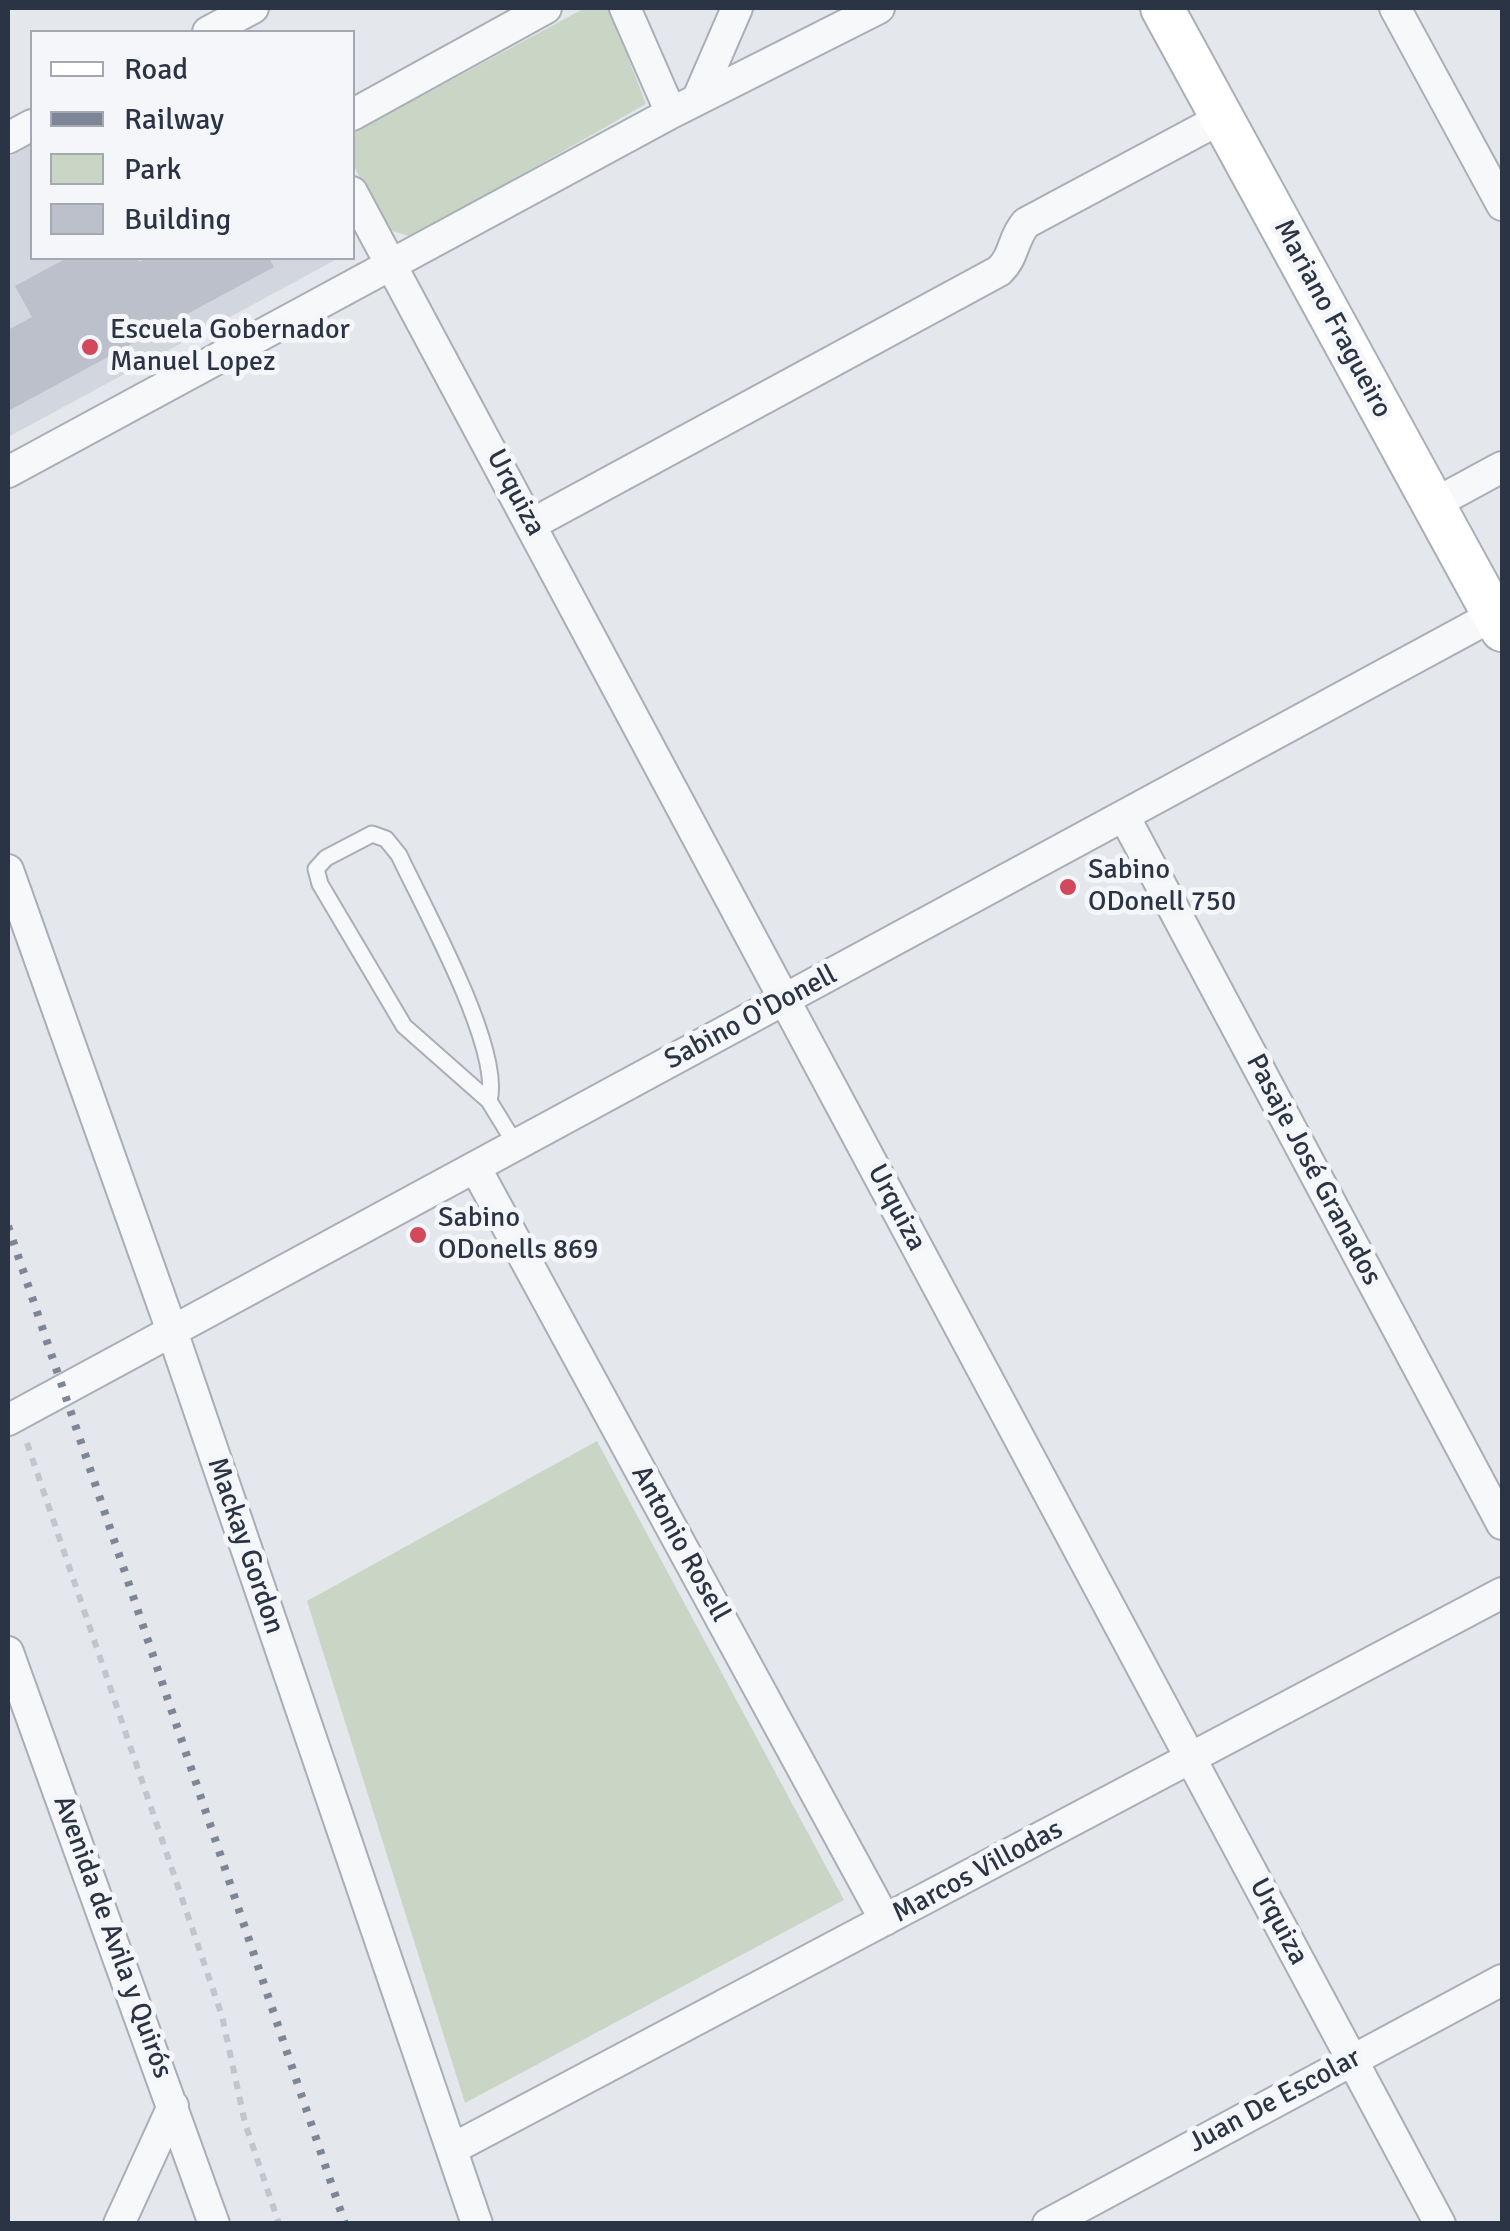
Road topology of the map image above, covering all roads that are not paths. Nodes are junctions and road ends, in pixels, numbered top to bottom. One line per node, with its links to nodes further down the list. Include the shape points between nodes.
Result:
1 (253, 8): 9 (street); 10 (street)
2 (546, 8): 12 (street)
3 (625, 8): 13 (street)
4 (737, 8): 11 (street)
5 (879, 8): 8 (street)
6 (1162, 8): 14 (main road, Mariano Fragueiro)
7 (1394, 8): 18 (street)
8 (824, 20): 11 (street)
9 (212, 30)
10 (265, 30)
11 (698, 98): 13 (street)
12 (355, 113)
13 (670, 113): 19 (street)
14 (1222, 118): 22 (main road, Mariano Fragueiro); 23 (street, via 1026,222 1012,259 999,272)
15 (30, 125): 16 (street)
16 (8, 138)
17 (355, 197): 19 (street, Urquiza)
18 (1502, 205)
19 (392, 265): 21 (street); 23 (street, Urquiza)
20 (1502, 468): 22 (street)
21 (8, 472)
22 (1432, 506): 24 (main road, Mariano Fragueiro)
23 (532, 524): 27 (street, Urquiza)
24 (1498, 623): 25 (street, Sabino O'Donell)
25 (1124, 816): 27 (street, Sabino O'Donell); 33 (street, Pasaje José Granados)
26 (8, 870): 31 (street, Mackay Gordon)
27 (785, 1000): 29 (street, Sabino O'Donell); 36 (street, Urquiza)
28 (489, 1101): 28 (lane, via 404,1026 320,884 316,870 326,858 372,834 398,855 484,1046 493,1086); 29 (lane)
29 (516, 1145): 30 (street, Sabino O'Donell)
30 (475, 1167): 31 (street, Sabino O'Donell); 37 (street, Antonio Rosell)
31 (172, 1331): 32 (street, Sabino O'Donell); 41 (street, Mackay Gordon)
32 (12, 1417)
33 (1502, 1524)
34 (1502, 1593): 36 (street, Marcos Villodas)
35 (8, 1652): 40 (street, Avenida de Avila y Quirós)
36 (1192, 1759): 37 (street, Marcos Villodas); 39 (street, Urquiza)
37 (885, 1920): 41 (street, Marcos Villodas)
38 (1502, 1980): 39 (street, Juan De Escolar)
39 (1352, 2060): 45 (street, Juan De Escolar); 46 (street, Urquiza)
40 (174, 2106): 42 (street); 43 (street, Avenida de Avila y Quirós)
41 (452, 2149): 44 (street, Mackay Gordon)
42 (119, 2224)
43 (214, 2224)
44 (478, 2224)
45 (1048, 2224)
46 (1440, 2224)

